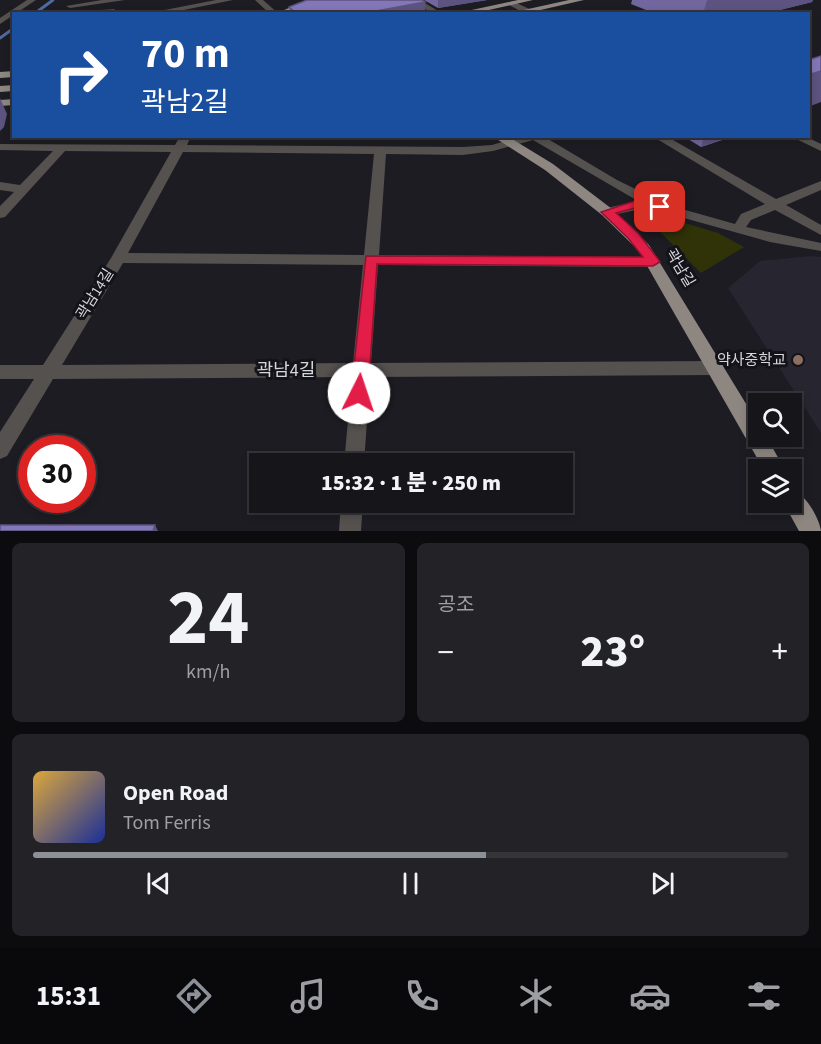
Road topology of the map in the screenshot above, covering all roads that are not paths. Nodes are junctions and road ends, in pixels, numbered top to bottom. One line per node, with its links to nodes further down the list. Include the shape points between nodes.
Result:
1 (32, 0): 12 (street)
2 (78, 0): 11 (street)
3 (230, 0): 14 (street)
4 (259, 0): 15 (street)
5 (313, 0): 16 (main road)
6 (415, 0): 17 (street)
7 (529, 0): 10 (main road)
8 (580, 0): 19 (main road)
9 (116, 3): 11 (street)
10 (512, 3): 18 (main road); 19 (street)
11 (70, 6): 13 (street)
12 (15, 12)
13 (63, 12)
14 (160, 12)
15 (274, 12)
16 (282, 12)
17 (436, 12)
18 (467, 12)
19 (530, 12)
20 (821, 137): 27 (street)
21 (502, 138): 26 (main road, 곽남길)
22 (529, 138): 26 (street)
23 (536, 138): 37 (street)
24 (660, 138): 36 (street)
25 (799, 138): 27 (street)
26 (511, 142): 32 (street, via 463,151); 38 (main road, 곽남길)
27 (808, 142): 30 (street)
28 (182, 143): 31 (street); 32 (street); 43 (street, 곽남14길)
29 (0, 147): 31 (street)
30 (821, 148)
31 (61, 149): 35 (street)
32 (380, 150): 44 (street)
33 (0, 186): 35 (street)
34 (821, 186): 36 (street)
35 (23, 189): 39 (street)
36 (775, 205): 40 (street, via 746,217); 41 (street)
37 (660, 207): 38 (street, via 638,203); 40 (street)
38 (607, 212): 45 (main road, 곽남길)
39 (0, 214)
40 (738, 229): 42 (street)
41 (821, 231)
42 (821, 247)
43 (118, 258): 44 (street); 49 (street, 곽남14길)
44 (371, 259): 45 (street); 47 (street)
45 (653, 262): 46 (main road, 곽남길)
46 (715, 368): 47 (street, 곽남4길); 52 (main road, 곽남길)
47 (361, 370): 49 (street, 곽남4길); 51 (street)
48 (0, 372): 49 (street, 곽남4길)
49 (46, 372): 50 (street, 곽남14길)
50 (0, 450)
51 (355, 453)
52 (769, 459)
53 (351, 513): 55 (street)
54 (800, 513): 56 (main road)
55 (350, 531)
56 (811, 531)

